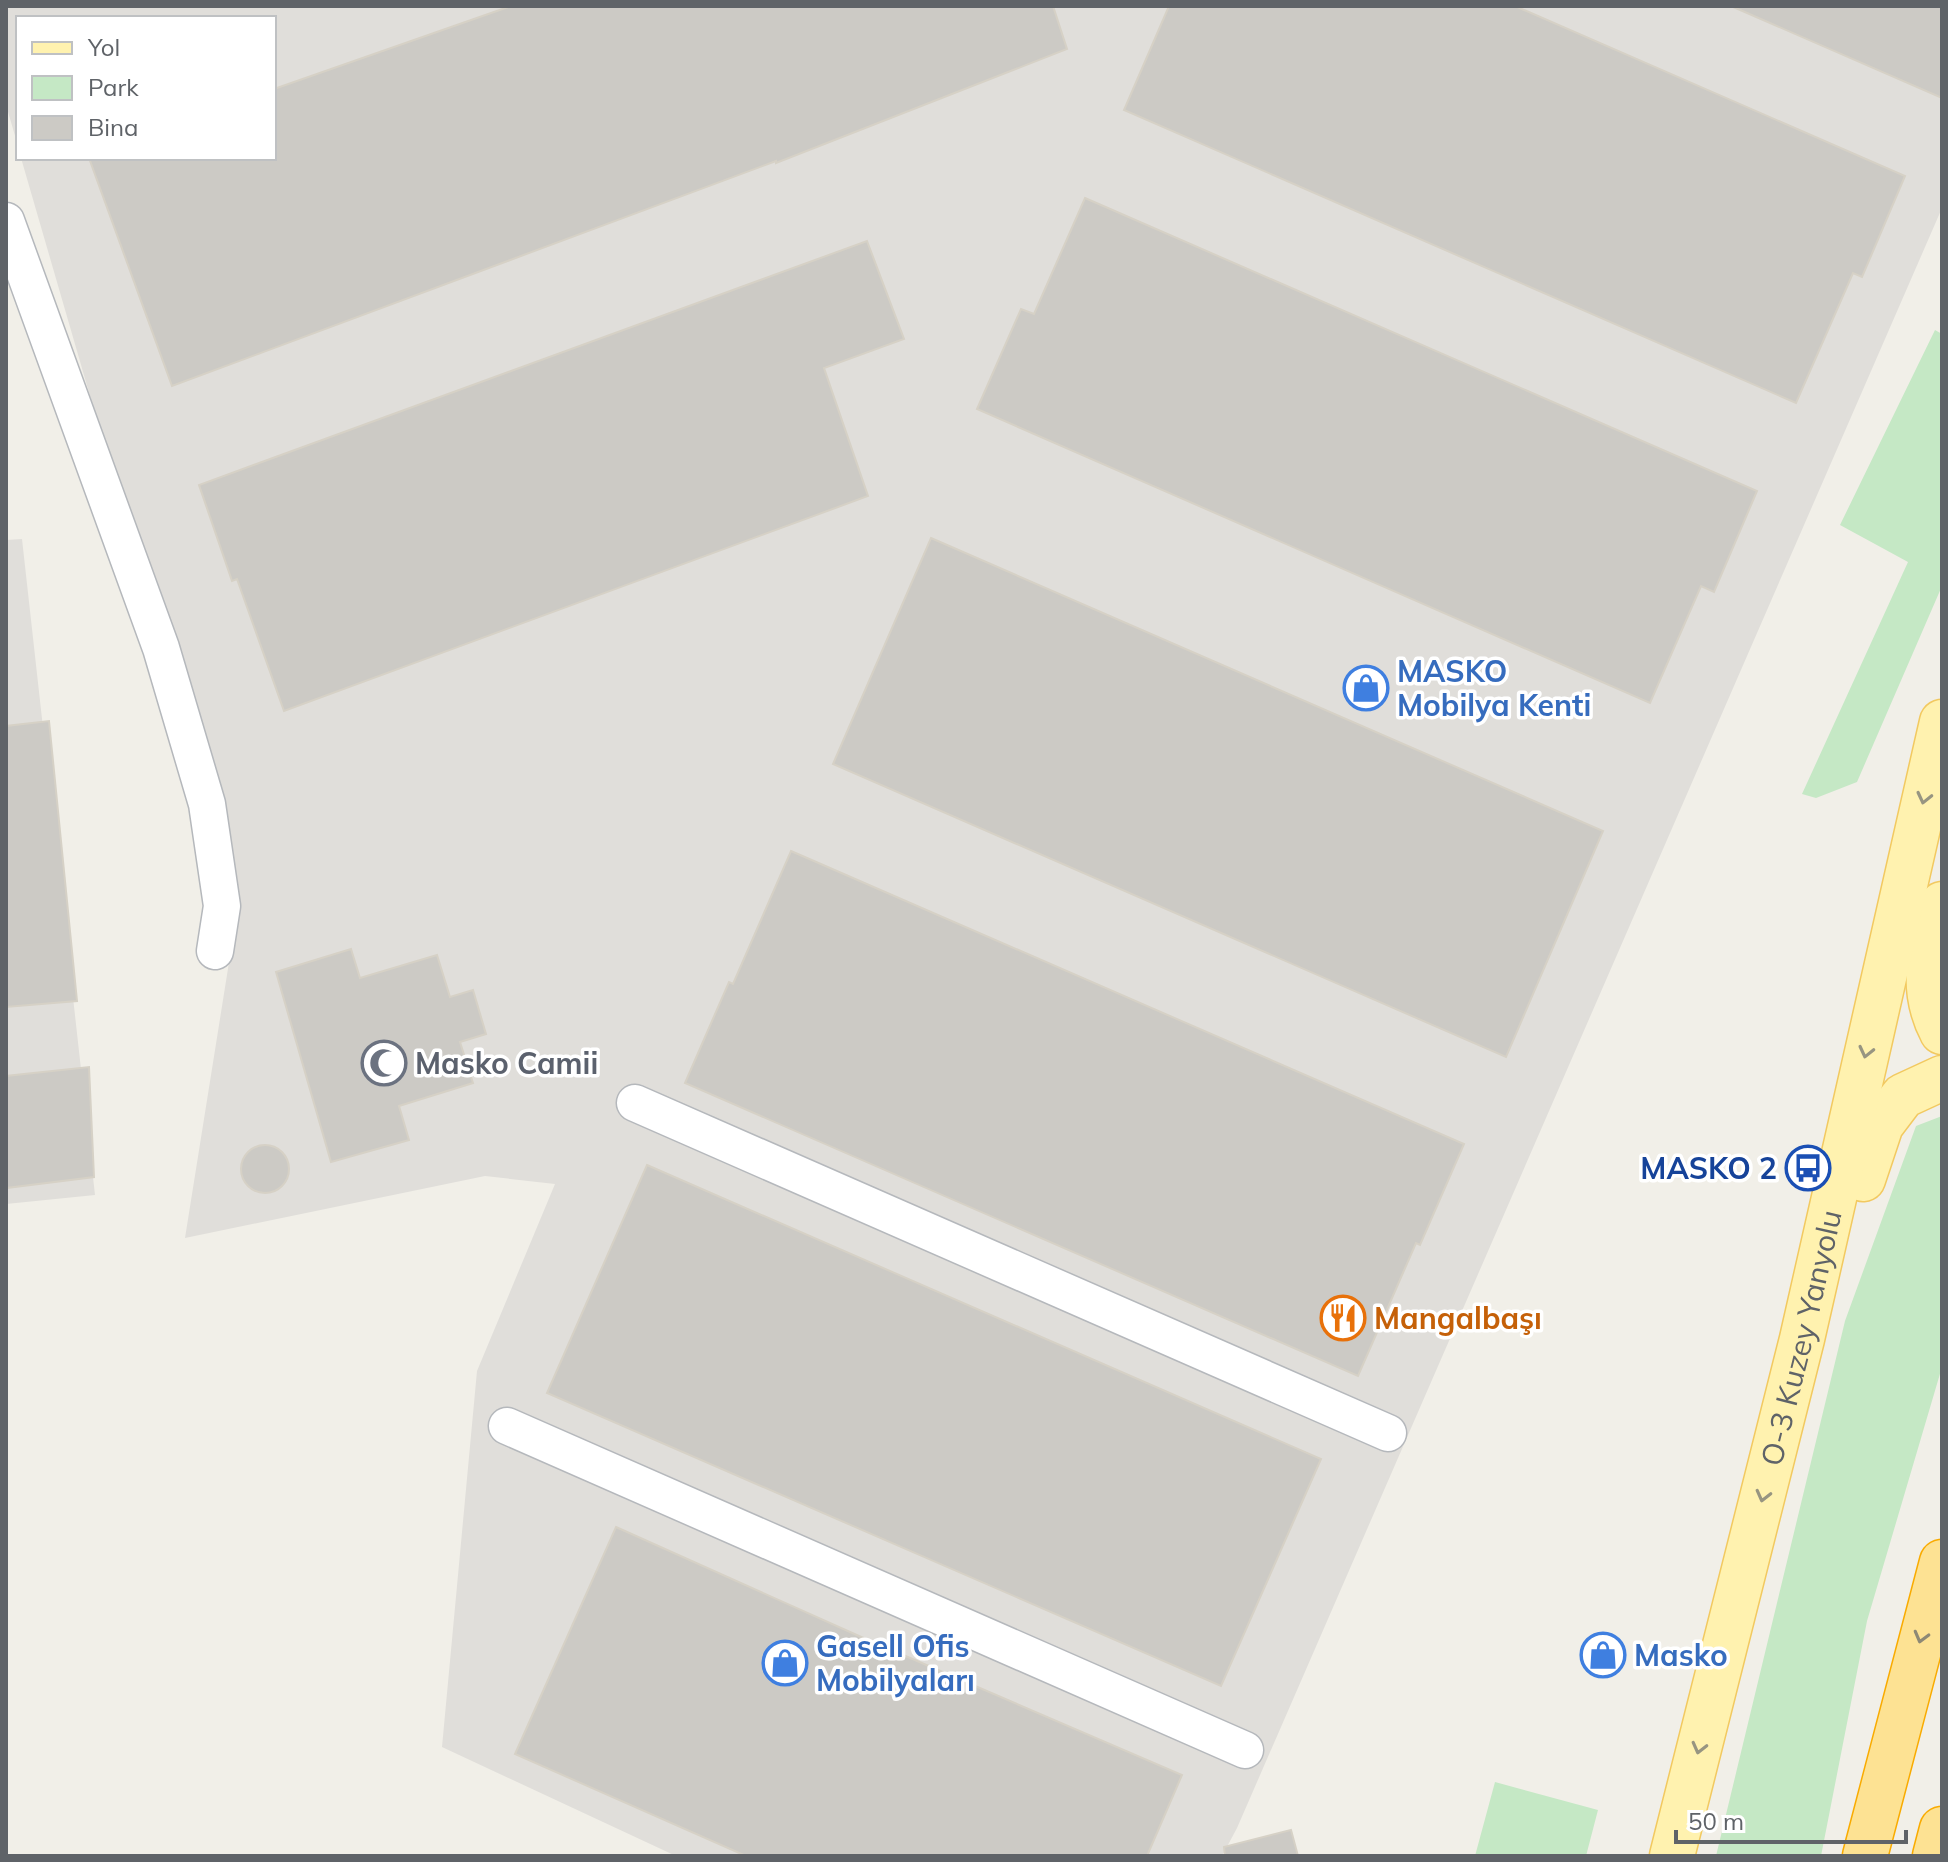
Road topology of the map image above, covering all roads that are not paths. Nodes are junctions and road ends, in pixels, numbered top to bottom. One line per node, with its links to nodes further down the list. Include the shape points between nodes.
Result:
1 (6, 221): 4 (street, via 161,648 207,804 222,906)
2 (1942, 722): 8 (main road, O-3 Kuzey Yanyolu, one-way to 8)
3 (1942, 904): 5 (main road, via 1928,958 1928,990)
4 (215, 951)
5 (1942, 1032)
6 (1942, 1078): 8 (main road, via 1903,1096 1881,1125)
7 (635, 1103): 10 (street)
8 (1802, 1339): 14 (main road, O-3 Kuzey Yanyolu, one-way to 14)
9 (507, 1426): 12 (street)
10 (1388, 1433)
11 (1942, 1562): 15 (highway, one-way to 15)
12 (1245, 1750)
13 (1942, 1829): 16 (highway)
14 (1672, 1856)
15 (1865, 1856)
16 (1935, 1856)

